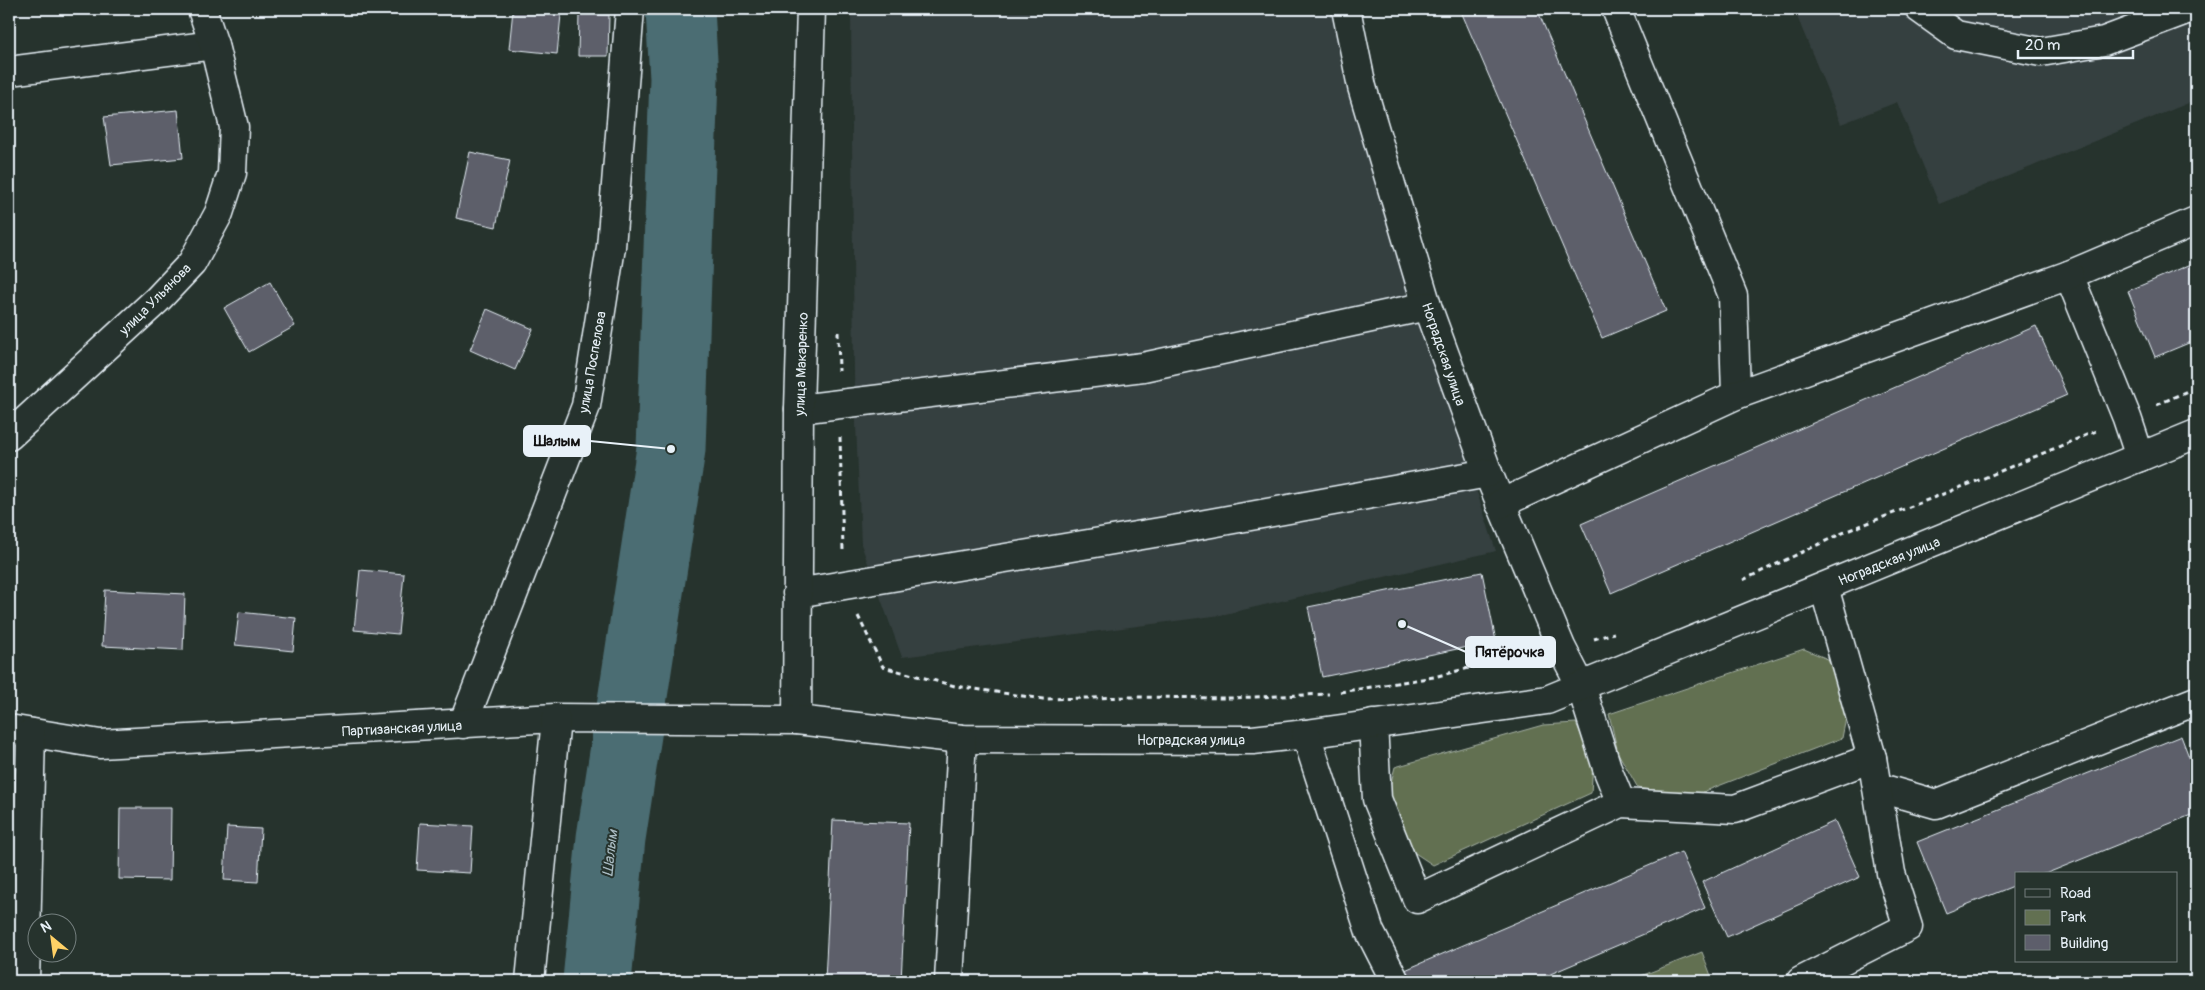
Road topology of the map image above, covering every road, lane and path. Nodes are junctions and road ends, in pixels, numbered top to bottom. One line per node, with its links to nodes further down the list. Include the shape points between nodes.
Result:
1 (202, 9): 8 (street, улица Ульянова)
2 (630, 9): 26 (street, улица Поспелова, via 611,247 586,406)
3 (811, 9): 14 (street, улица Макаренко)
4 (1346, 9): 12 (street, Ноградская улица, via 1362,87)
5 (1616, 9): 13 (street, via 1733,296)
6 (1920, 9): 7 (street, via 1956,35 2041,52 2104,41)
7 (2189, 9)
8 (214, 44): 9 (street); 16 (street, улица Ульянова, via 234,126 232,172 219,213 192,263 180,276)
9 (9, 71)
10 (2196, 221): 11 (street)
11 (2069, 275): 13 (street); 17 (street)
12 (1427, 306): 14 (street, via 1143,367); 18 (street, Ноградская улица)
13 (1736, 395): 19 (street)
14 (799, 409): 21 (street, улица Макаренко)
15 (2196, 434): 17 (street, Ноградская улица)
16 (9, 436)
17 (2140, 457): 20 (street, Ноградская улица)
18 (1488, 473): 19 (street, Ноградская улица); 21 (street)
19 (1500, 504): 22 (street, Ноградская улица)
20 (1824, 587): 22 (street, Ноградская улица); 31 (street)
21 (797, 593): 25 (street, улица Макаренко)
22 (1581, 686): 27 (street, Ноградская улица, via 1547,700); 33 (street)
23 (2196, 701): 32 (street, via 1936,804)
24 (556, 719): 25 (street, Партизанская улица); 26 (street, Партизанская улица); 35 (street)
25 (797, 720): 30 (street, Ноградская улица)
26 (463, 724): 28 (street, Партизанская улица, via 100,744)
27 (1373, 724): 29 (street, Ноградская улица); 33 (street, via 1377,799 1417,899)
28 (20, 731): 34 (street)
29 (1306, 734): 30 (street, Ноградская улица, via 1253,740); 37 (street, via 1370,932)
30 (962, 738): 36 (street)
31 (1872, 758): 32 (street); 33 (street, via 1735,809)
32 (1877, 787): 38 (street, via 1891,874 1908,926)
33 (1621, 803)
34 (25, 981)
35 (530, 981)
36 (949, 981)
37 (1396, 981)
38 (1801, 981)

